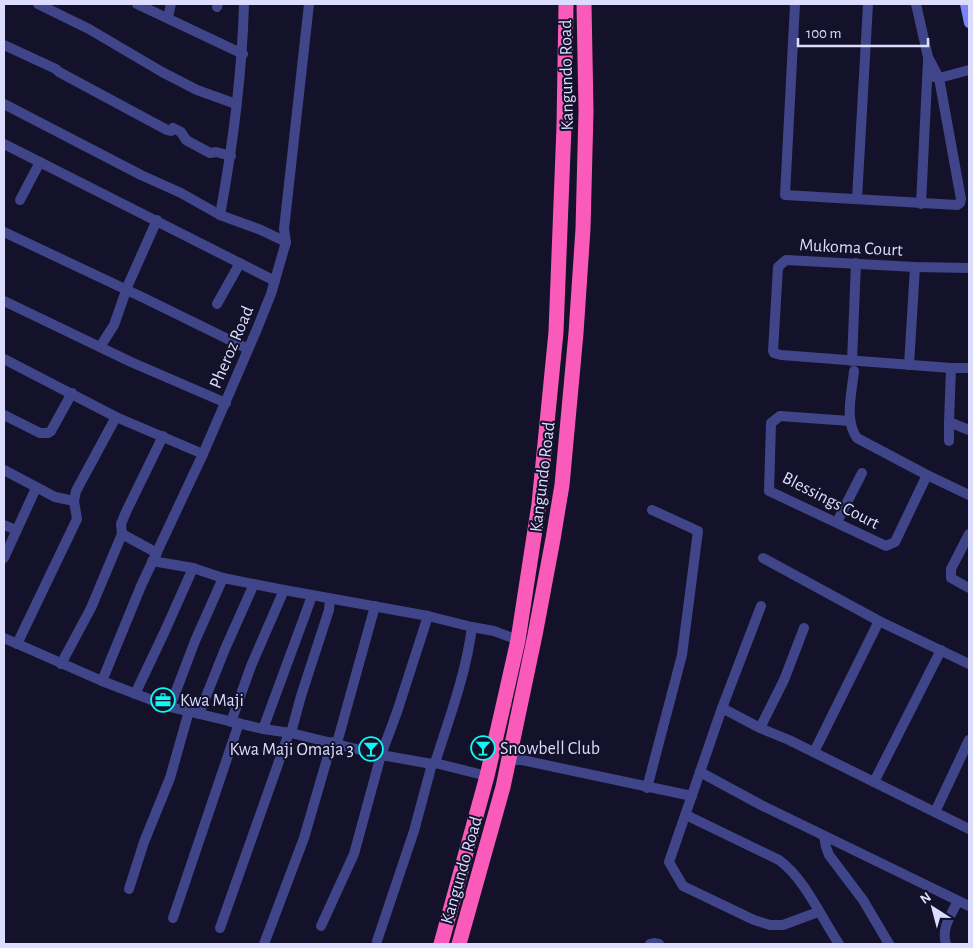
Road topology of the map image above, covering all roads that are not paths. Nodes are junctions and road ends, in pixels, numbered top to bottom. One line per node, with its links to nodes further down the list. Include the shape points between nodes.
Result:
1 (38, 4): 21 (street, via 197,90)
2 (137, 4): 12 (street)
3 (172, 4): 12 (street)
4 (244, 4): 15 (street)
5 (309, 4): 31 (street, Pheroz Road, via 284,229)
6 (566, 4): 86 (highway, Kangundo Road, via 556,332 540,494)
7 (584, 4): 105 (highway, Kangundo Road, via 583,230 565,455 554,539)
8 (795, 4): 25 (street, via 785,195)
9 (868, 4): 25 (street)
10 (916, 4): 16 (street)
11 (966, 4): 13 (street)
12 (168, 17): 15 (street)
13 (969, 23)
14 (4, 45): 23 (street, via 56,69 166,130 173,128 182,132 186,140 210,153)
15 (243, 54): 21 (street)
16 (928, 57): 18 (street); 19 (street)
17 (969, 70): 19 (street)
18 (928, 76): 19 (street); 27 (street)
19 (939, 78): 27 (street, via 961,200 957,205)
20 (4, 104): 28 (street)
21 (236, 104): 23 (street)
22 (4, 144): 24 (street)
23 (231, 156): 28 (street)
24 (40, 162): 26 (street); 29 (street)
25 (857, 199): 27 (street)
26 (20, 200)
27 (920, 204)
28 (220, 215): 31 (street)
29 (157, 220): 32 (street); 37 (street)
30 (4, 232): 37 (street)
31 (286, 242): 36 (street, Pheroz Road)
32 (240, 263): 36 (street); 39 (street)
33 (856, 263): 34 (street, Mukoma Court); 44 (street); 44 (street, Mukoma Court, via 782,262 776,276 773,343 777,354)
34 (915, 267): 35 (street, Mukoma Court); 43 (street)
35 (969, 268)
36 (275, 281): 41 (street, Pheroz Road)
37 (126, 290): 40 (street, via 114,325); 41 (street)
38 (4, 301): 40 (street)
39 (217, 304)
40 (100, 347): 48 (street)
41 (248, 349): 48 (street, Pheroz Road)
42 (4, 359): 47 (street)
43 (910, 365): 44 (street); 45 (street)
44 (853, 366): 51 (street)
45 (951, 368): 46 (street); 52 (street)
46 (969, 368)
47 (72, 393): 49 (street, via 48,433); 50 (street)
48 (226, 403): 56 (street, Pheroz Road)
49 (4, 415)
50 (116, 417): 54 (street); 62 (street, via 76,491)
51 (850, 421): 59 (street, via 857,438); 64 (street, Blessings Court, via 780,416 771,423 769,491)
52 (949, 422): 53 (street); 55 (street)
53 (969, 430)
54 (163, 436): 56 (street); 67 (street, via 126,512 121,524)
55 (948, 441)
56 (203, 454): 69 (street, Pheroz Road)
57 (4, 470): 60 (street)
58 (862, 473): 64 (street)
59 (926, 475): 61 (street); 64 (street, Blessings Court, via 895,542 886,546)
60 (36, 488): 62 (street); 66 (street)
61 (969, 495)
62 (74, 501): 87 (street, via 78,518)
63 (652, 510): 110 (street, via 698,531 682,655)
64 (837, 522)
65 (4, 525): 66 (street)
66 (16, 530): 70 (street)
67 (122, 534): 69 (street); 89 (street, via 91,608)
68 (969, 534): 75 (street, via 951,578)
69 (154, 557): 72 (street); 91 (street, Pheroz Road)
70 (4, 558)
71 (763, 558): 82 (street)
72 (193, 568): 73 (street); 92 (street)
73 (223, 578): 74 (street); 93 (street)
74 (254, 584): 76 (street); 96 (street)
75 (969, 588)
76 (284, 590): 77 (street); 97 (street, via 251,666)
77 (312, 596): 78 (street); 99 (street)
78 (330, 599): 79 (street); 100 (street)
79 (375, 606): 81 (street); 102 (street)
80 (761, 606): 94 (street)
81 (428, 616): 83 (street); 104 (street)
82 (879, 621): 88 (street); 103 (street)
83 (472, 627): 86 (street); 106 (street, via 457,693)
84 (804, 628): 98 (street, via 784,680)
85 (4, 638): 87 (street)
86 (518, 640): 108 (highway, Kangundo Road)
87 (17, 644): 89 (street)
88 (941, 650): 90 (street); 109 (street)
89 (61, 664): 91 (street)
90 (969, 664)
91 (102, 681): 92 (street)
92 (134, 694): 93 (street)
93 (170, 707): 95 (street)
94 (722, 708): 98 (street); 107 (street)
95 (189, 710): 96 (street); 116 (street, via 170,778)
96 (199, 714): 97 (street)
97 (235, 722): 99 (street); 120 (street)
98 (760, 728): 103 (street)
99 (264, 729): 100 (street)
100 (290, 733): 102 (street); 122 (street)
101 (969, 740): 112 (street)
102 (335, 743): 104 (street); 124 (street)
103 (814, 752): 109 (street)
104 (381, 755): 106 (street); 121 (street, via 354,854)
105 (509, 760): 110 (street, via 522,760); 126 (highway, Kangundo Road)
106 (433, 764): 108 (street); 123 (street)
107 (700, 772): 111 (street); 115 (street)
108 (487, 776): 125 (highway, Kangundo Road)
109 (874, 782): 112 (street)
110 (647, 788): 111 (street)
111 (692, 796): 113 (street)
112 (934, 812): 114 (street)
113 (686, 815): 119 (street, via 789,867); 119 (street, via 669,862 684,886 770,925 783,925)
114 (969, 829)
115 (824, 836): 117 (street); 130 (street, via 829,855)
116 (128, 889)
117 (958, 901): 118 (street); 131 (street, via 945,928)
118 (969, 906)
119 (818, 912): 129 (street)
120 (173, 918)
121 (321, 926)
122 (220, 928)
123 (377, 941)
124 (264, 944)
125 (441, 944)
126 (460, 944)
127 (650, 944): 128 (street)
128 (659, 944)
129 (839, 944)
130 (889, 944)
131 (946, 944)

